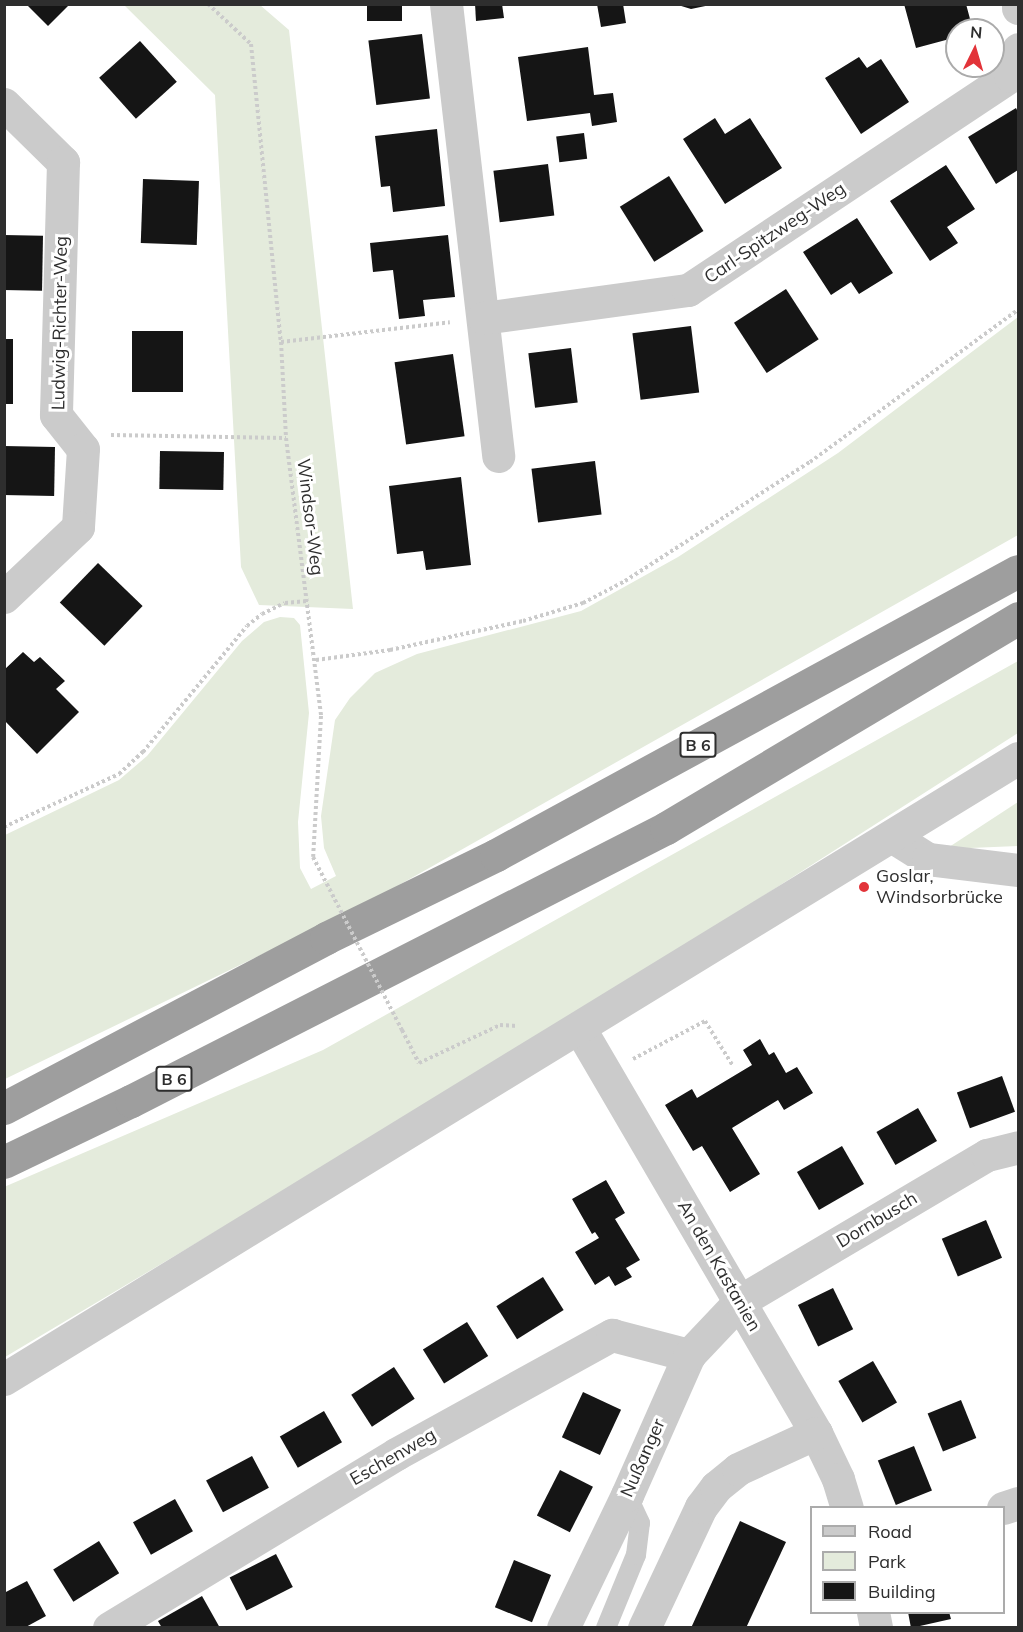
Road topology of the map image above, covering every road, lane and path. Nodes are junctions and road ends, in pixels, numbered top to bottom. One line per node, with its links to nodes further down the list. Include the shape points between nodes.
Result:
1 (208, 4): 7 (path, Windsor-Weg, via 250,44)
2 (446, 4): 6 (street)
3 (1018, 49): 6 (street, Carl-Spitzweg-Weg, via 1010,76 688,290)
4 (4, 104): 8 (street, Ludwig-Richter-Weg, via 63,162 56,415)
5 (1018, 310): 15 (path, via 810,462 583,603 523,621 390,650)
6 (483, 318): 7 (path); 10 (street)
7 (281, 342): 9 (path, Windsor-Weg)
8 (72, 435): 9 (path); 12 (street, Ludwig-Richter-Weg, via 83,449 78,527)
9 (286, 438): 13 (path, Windsor-Weg)
10 (498, 456)
11 (1018, 571): 24 (highway, B 6, via 496,855 326,938)
12 (4, 597)
13 (307, 601): 15 (path, Windsor-Weg); 17 (path, via 285,603 247,626 143,752 119,774)
14 (1018, 618): 26 (highway, B 6, via 666,828)
15 (316, 660): 21 (path, Windsor-Weg, bridge, via 321,716 313,857)
16 (1018, 758): 18 (street)
17 (4, 827)
18 (893, 837): 19 (street, via 928,859); 20 (street)
19 (1018, 870)
20 (580, 1029): 23 (street, An den Kastanien); 29 (street)
21 (402, 1030)
22 (733, 1066): 23 (path, via 705,1021)
23 (605, 1073): 27 (street, An den Kastanien)
24 (4, 1108)
25 (1018, 1147): 27 (street, Dornbusch, via 987,1155)
26 (4, 1162)
27 (740, 1301): 28 (street, Nußanger); 30 (street, An den Kastanien)
28 (689, 1355): 31 (street, Nußanger); 33 (street, Eschenweg, via 612,1335 396,1454)
29 (4, 1379)
30 (816, 1433): 32 (street, An den Kastanien); 36 (street, via 738,1469 716,1487 701,1507)
31 (627, 1495): 34 (street, Nußanger); 35 (lane, via 640,1523 636,1555)
32 (846, 1506)
33 (110, 1628)
34 (563, 1628)
35 (606, 1628)
36 (644, 1628)

